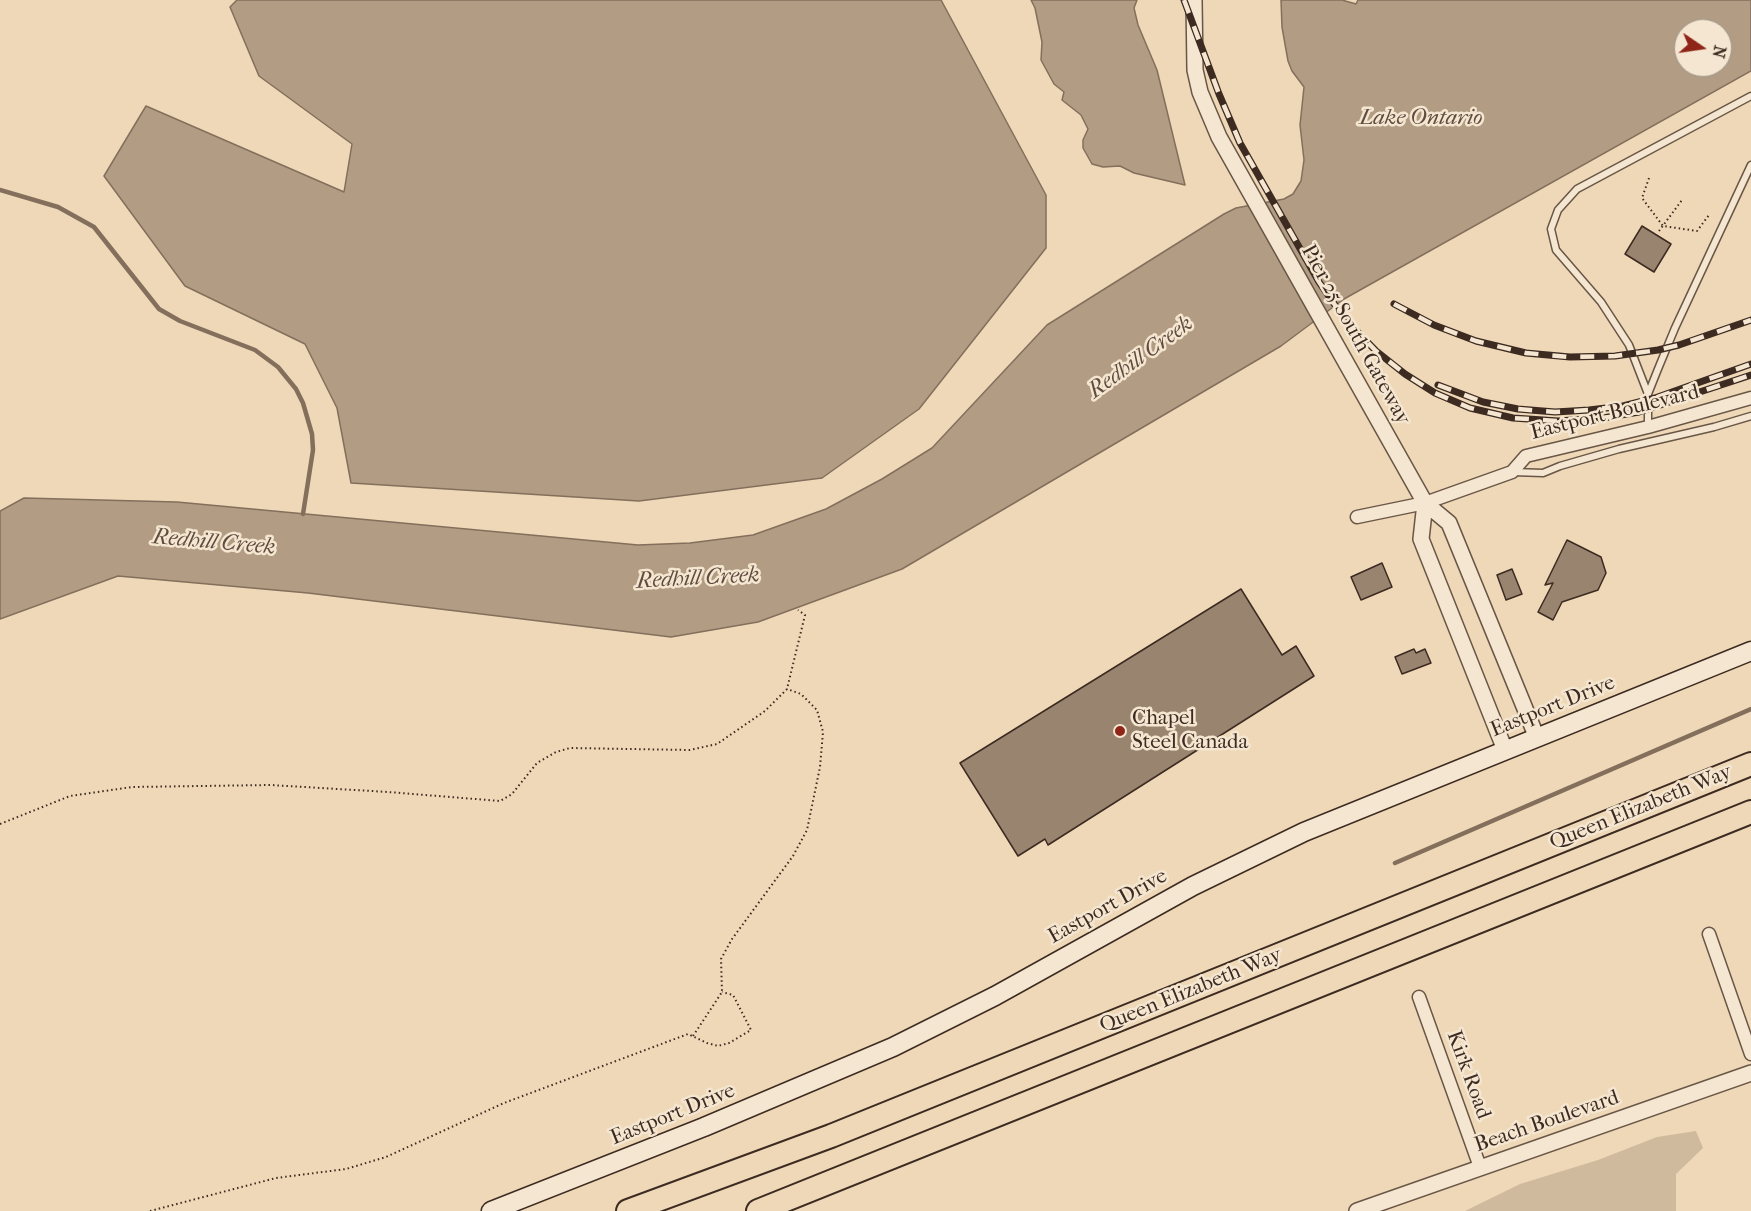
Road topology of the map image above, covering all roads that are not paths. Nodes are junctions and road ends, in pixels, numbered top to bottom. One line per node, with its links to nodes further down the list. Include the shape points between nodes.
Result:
1 (1194, 0): 9 (street, Pier 25 South Gateway, via 1195,70 1219,137)
2 (1751, 96): 4 (lane, via 1577,189 1558,210 1551,229 1556,250 1601,302 1629,345)
3 (1751, 165): 4 (lane)
4 (1648, 394): 7 (lane)
5 (1751, 398): 7 (street, Eastport Boulevard)
6 (1751, 416): 8 (lane, via 1619,449 1543,473)
7 (1648, 427): 8 (street, Eastport Boulevard, via 1526,456)
8 (1512, 472): 9 (street, Eastport Boulevard)
9 (1425, 503): 10 (street, Eastport Boulevard); 12 (street, Pier 25 South Gateway, via 1449,523); 13 (street, via 1421,538)
10 (1357, 517)
11 (1751, 651): 12 (main road, Eastport Drive)
12 (1537, 738): 13 (main road, Eastport Drive)
13 (1505, 750): 21 (main road, Eastport Drive, via 1323,824 1193,885 994,996 893,1047 725,1119)
14 (1751, 764): 22 (highway, Queen Elizabeth Way, via 831,1136)
15 (1751, 812): 23 (highway, Queen Elizabeth Way)
16 (1709, 934): 18 (street)
17 (1419, 997): 20 (street, Kirk Road)
18 (1751, 1054)
19 (1751, 1073): 20 (street, Beach Boulevard)
20 (1480, 1167): 24 (street, Beach Boulevard)
21 (490, 1211)
22 (628, 1211)
23 (758, 1211)
24 (1357, 1211)

